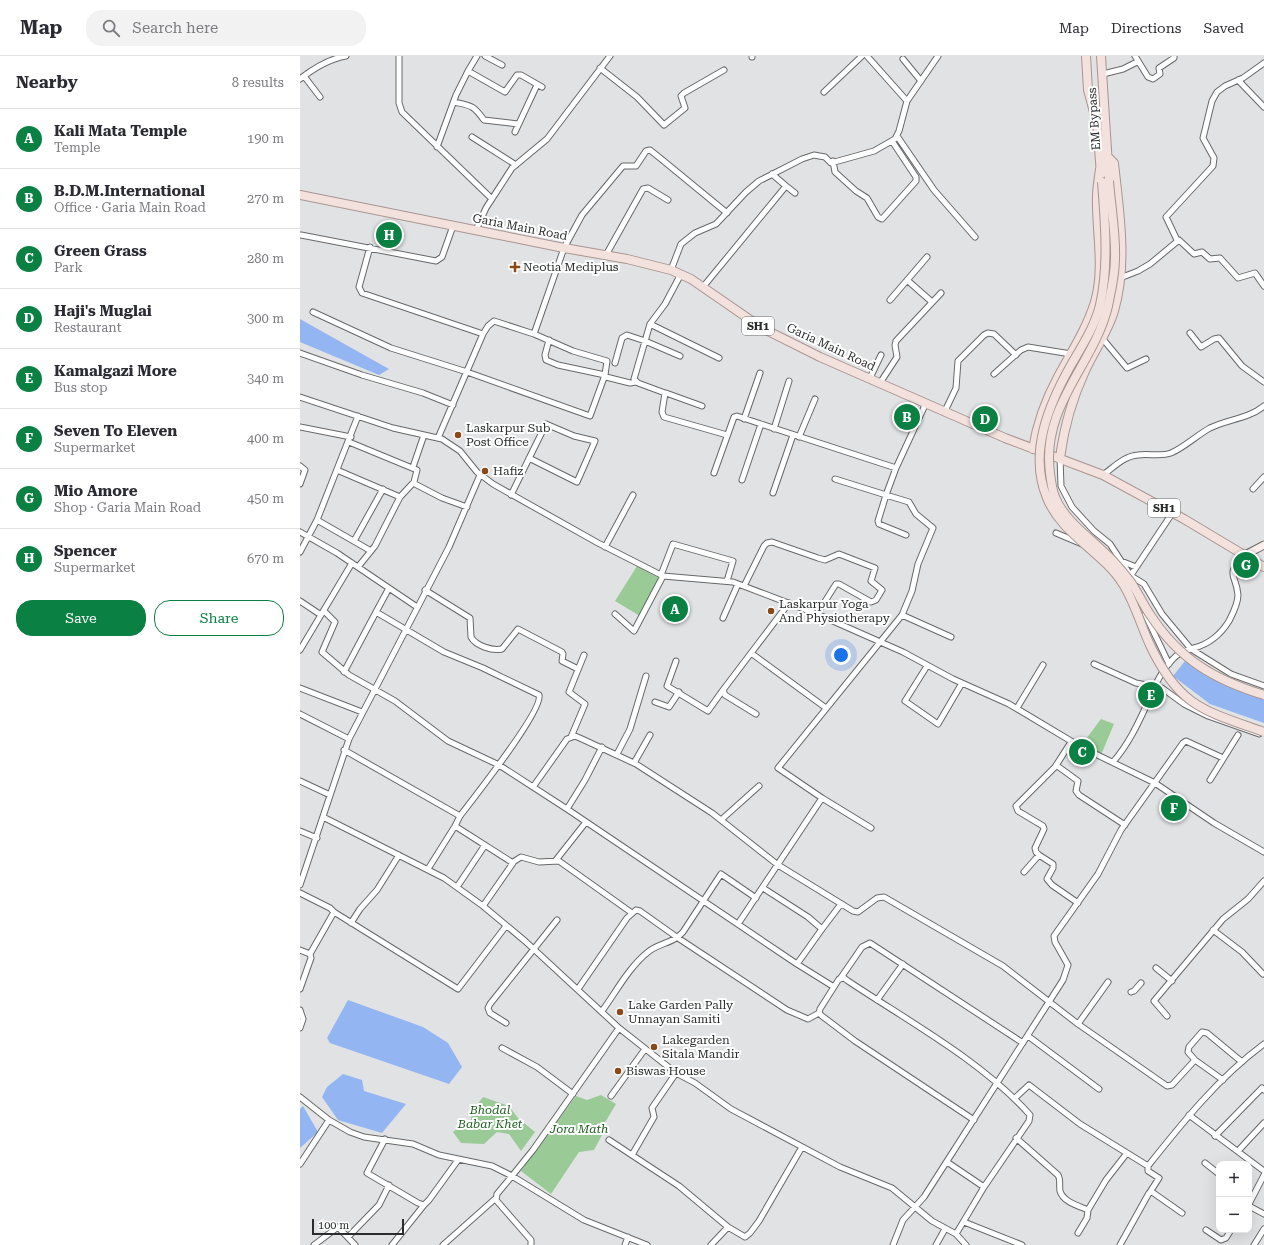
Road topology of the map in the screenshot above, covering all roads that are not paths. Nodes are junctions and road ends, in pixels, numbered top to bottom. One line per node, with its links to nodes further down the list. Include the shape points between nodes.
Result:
1 (346, 56): 13 (street)
2 (399, 56): 37 (street, via 400,109)
3 (477, 56): 20 (street)
4 (485, 56): 17 (street)
5 (610, 56): 18 (street)
6 (862, 56): 25 (street)
7 (867, 56): 27 (street)
8 (938, 56): 24 (street)
9 (1086, 56): 31 (main road, via 1088,90)
10 (1102, 56): 21 (main road, EM Bypass)
11 (1135, 56): 15 (street)
12 (1174, 56): 15 (street, via 1159,68 1160,74 1154,79 1148,77)
13 (334, 57): 22 (street)
14 (903, 59): 24 (street)
15 (1137, 62): 21 (street)
16 (1264, 63): 23 (street)
17 (502, 65)
18 (600, 68): 19 (street, via 637,97 664,125 685,108 682,96 684,93); 40 (street, via 547,139)
19 (724, 70)
20 (468, 71): 28 (street); 32 (street, via 505,92 518,75 540,86)
21 (1103, 74): 30 (main road, EM Bypass)
22 (302, 77): 26 (street)
23 (1238, 80): 29 (street); 54 (street, via 1221,89 1212,101 1203,138 1214,158 1213,166 1166,217)
24 (921, 81): 27 (street)
25 (824, 92)
26 (320, 97)
27 (907, 101): 34 (street)
28 (454, 102): 32 (street, via 473,106 478,109 484,120); 37 (street)
29 (1264, 106)
30 (1106, 121): 31 (main road); 38 (main road, EM Bypass)
31 (1097, 123): 41 (main road)
32 (518, 124): 33 (street)
33 (515, 132)
34 (897, 136): 36 (street); 53 (street, via 934,190)
35 (472, 137): 40 (street)
36 (892, 141): 39 (street, via 874,151); 39 (street, via 916,177 916,181 884,218 878,217 865,196 835,172)
37 (437, 147): 47 (street)
38 (1108, 157): 43 (main road, EM Bypass); 61 (main road, via 1114,163 1120,237)
39 (833, 161): 42 (street, via 831,163 827,158 810,156)
40 (516, 164): 47 (street)
41 (1100, 169): 43 (main road); 77 (main road, via 1097,195 1099,283 1095,303)
42 (772, 174): 44 (street); 49 (street, via 750,189)
43 (1106, 181): 192 (main road, bridge, via 1115,259 1113,281 1099,329 1065,394 1054,422 1048,463 1055,497 1069,518 1118,565 1136,589 1151,616 1178,649 1193,663 1214,676 1234,686); 199 (main road, bridge, via 1104,282 1091,330 1057,392 1046,422 1039,460 1043,486 1054,513 1123,584 1150,646 1167,677 1179,691 1194,704 1216,715)
44 (786, 186): 45 (street); 64 (street)
45 (794, 193)
46 (300, 195): 50 (main road, Garia Main Road / SH1)
47 (492, 199): 51 (street)
48 (668, 200): 57 (street, via 648,188 643,189)
49 (727, 212): 56 (street, via 650,150 636,166 623,166 582,215); 59 (street, via 716,224 696,233 682,244)
50 (453, 226): 51 (main road, Garia Main Road / SH1); 55 (street, via 442,257 438,261)
51 (476, 230): 56 (main road, Garia Main Road / SH1)
52 (301, 235): 55 (street)
53 (974, 237)
54 (1177, 240): 61 (street, via 1150,264); 63 (street, via 1194,254 1202,252 1210,259 1220,258 1238,278 1254,272)
55 (370, 248): 71 (street, via 359,287 362,293)
56 (564, 248): 57 (main road, Garia Main Road / SH1); 72 (street)
57 (606, 255): 59 (main road, Garia Main Road / SH1)
58 (927, 257): 62 (street)
59 (671, 270): 60 (main road, Garia Main Road / SH1)
60 (681, 274): 64 (main road, Garia Main Road / SH1); 69 (street, via 665,304)
61 (1120, 278): 73 (main road, via 1114,312)
62 (907, 280): 66 (street); 67 (street)
63 (1264, 286)
64 (703, 287): 88 (main road, Garia Main Road / SH1, via 762,328)
65 (941, 293): 67 (street)
66 (890, 300)
67 (932, 302): 91 (street, via 896,341 894,345 897,357)
68 (313, 312): 84 (street, via 391,348)
69 (650, 324): 75 (street); 81 (street)
70 (1190, 333): 92 (street, via 1202,347 1219,338 1242,366)
71 (483, 334): 72 (street, via 494,321); 84 (street)
72 (534, 334): 74 (street)
73 (1102, 338): 82 (street, via 1127,368); 114 (main road, via 1074,396)
74 (549, 340): 87 (street, via 573,351 607,361); 87 (street, via 544,355 546,360)
75 (645, 341): 80 (street); 83 (street, via 624,336); 90 (street, via 634,377)
76 (300, 353): 97 (street)
77 (1071, 354): 79 (street, via 1033,347 1021,350); 112 (main road, via 1045,404)
78 (881, 355): 88 (street)
79 (1016, 355): 86 (street); 100 (street, via 994,334 984,335 958,361 956,388)
80 (680, 356)
81 (719, 358)
82 (1146, 359)
83 (615, 363)
84 (467, 372): 87 (street, via 590,416); 97 (street)
85 (760, 373): 102 (street)
86 (994, 374)
87 (605, 375): 90 (street, via 630,383)
88 (870, 378): 91 (main road, Garia Main Road / SH1)
89 (789, 381): 105 (street)
90 (636, 382): 93 (street)
91 (880, 382): 96 (main road, Garia Main Road / SH1)
92 (1264, 382)
93 (666, 393): 98 (street); 107 (street, via 662,412 664,417)
94 (300, 397): 101 (street)
95 (815, 399): 109 (street)
96 (926, 403): 100 (main road, Garia Main Road / SH1); 117 (street)
97 (453, 405): 110 (street)
98 (702, 406)
99 (1264, 406): 121 (street, via 1247,416 1209,429 1173,452 1160,455 1138,454 1129,457)
100 (945, 411): 112 (main road, Garia Main Road / SH1)
101 (358, 416): 106 (street); 111 (street)
102 (744, 419): 103 (street); 107 (street, via 734,417)
103 (761, 424): 105 (street); 124 (street)
104 (300, 427): 111 (street)
105 (774, 429): 108 (street)
106 (424, 435): 110 (street); 116 (street)
107 (727, 435): 119 (street)
108 (793, 435): 109 (street); 129 (street)
109 (799, 437): 117 (street)
110 (438, 438): 120 (street, via 460,450)
111 (350, 440): 116 (street); 118 (street)
112 (1033, 449): 114 (main road, Garia Main Road / SH1)
113 (529, 458): 113 (street, via 546,424 574,436 595,441 577,482); 130 (street)
114 (1060, 458): 121 (main road, Garia Main Road / SH1); 147 (street, via 1061,486 1072,507 1110,544)
115 (300, 466): 126 (street, via 305,470)
116 (413, 468): 125 (street, via 417,470)
117 (896, 468): 132 (street)
118 (337, 470): 127 (street); 136 (street)
119 (714, 473)
120 (480, 475): 130 (street); 134 (street)
121 (1103, 475): 135 (main road, Garia Main Road / SH1)
122 (1264, 477): 128 (street)
123 (835, 479): 132 (street)
124 (742, 480)
125 (413, 483): 133 (street); 134 (street)
126 (300, 484)
127 (383, 489): 133 (street); 141 (street)
128 (1253, 489)
129 (773, 493)
130 (511, 495): 143 (street)
131 (633, 495): 143 (street)
132 (886, 495): 139 (street, via 878,521); 167 (street, via 909,502 916,514 933,528 918,564 912,591)
133 (400, 497): 144 (street)
134 (467, 507): 158 (street, via 449,548)
135 (1173, 512): 146 (main road, Garia Main Road / SH1); 150 (street)
136 (317, 520): 140 (street); 141 (street)
137 (300, 532): 140 (street)
138 (1056, 533): 147 (street)
139 (906, 535)
140 (308, 536): 145 (street); 148 (street)
141 (354, 541): 144 (street)
142 (1264, 545): 146 (main road)
143 (605, 547): 152 (street)
144 (371, 551): 149 (street)
145 (300, 552)
146 (1245, 555): 151 (main road, Garia Main Road / SH1); 173 (street, via 1232,572 1238,597 1228,622 1212,639)
147 (1120, 560): 150 (street); 153 (street)
148 (352, 563): 149 (street); 164 (street)
149 (358, 567): 157 (street)
150 (1136, 567): 153 (street)
151 (1264, 567)
152 (662, 576): 154 (street); 154 (street, via 673,544 733,561); 165 (street, via 634,631)
153 (1131, 576): 159 (street); 173 (street, via 1144,584 1162,614); 179 (street, via 1132,587)
154 (727, 581): 155 (street)
155 (738, 584): 156 (street); 168 (street)
156 (744, 586): 161 (street); 166 (street, via 764,546 772,542 825,560 838,554 875,568 871,581 882,590 876,600 871,602 836,584)
157 (389, 588): 162 (street); 163 (street)
158 (425, 590): 162 (street); 182 (street, via 470,618 471,637 476,643 492,649 502,649 518,629 562,652 562,661)
159 (1124, 590)
160 (300, 601): 164 (street)
161 (789, 603): 166 (street); 175 (street)
162 (417, 607): 169 (street)
163 (376, 612): 169 (street); 183 (street)
164 (322, 613): 171 (street); 183 (street, via 335,622 322,652)
165 (615, 614)
166 (817, 614): 172 (street)
167 (902, 615): 170 (street); 172 (street)
168 (723, 618)
169 (405, 630): 189 (street); 212 (street, via 444,652 539,695 538,706)
170 (951, 637)
171 (302, 640): 174 (street)
172 (880, 642): 181 (street); 194 (street)
173 (1190, 649): 179 (street, via 1176,656); 187 (street, via 1231,674)
174 (300, 650)
175 (751, 653): 190 (street); 194 (street)
176 (584, 654): 182 (street)
177 (676, 661): 191 (street, via 667,686)
178 (1094, 664): 186 (street, via 1136,683)
179 (1169, 664): 186 (street)
180 (1043, 665): 195 (street)
181 (927, 666): 185 (street); 185 (street, via 905,701 938,724)
182 (578, 669): 203 (street, via 569,692 585,704)
183 (344, 672): 189 (street)
184 (646, 676): 208 (street, via 630,729)
185 (962, 683): 195 (street)
186 (1155, 686): 202 (street, via 1172,693 1184,704 1208,716); 210 (street, via 1135,728)
187 (1264, 686)
188 (300, 688): 196 (street)
189 (373, 690): 196 (street); 212 (street, via 403,706 452,744)
190 (723, 690): 191 (street, via 708,711); 198 (street, via 725,695)
191 (679, 692): 193 (street, via 669,707)
192 (1264, 695)
193 (655, 702)
194 (826, 708): 220 (street, via 778,768)
195 (1017, 708): 205 (street)
196 (362, 712): 204 (street)
197 (300, 714): 204 (street)
198 (756, 714)
199 (1264, 732)
200 (650, 735): 211 (street)
201 (1238, 735): 209 (street)
202 (1264, 736)
203 (571, 737): 206 (street, via 575,736); 218 (street, via 563,744)
204 (349, 739): 207 (street)
205 (1071, 742): 210 (street); 213 (street)
206 (602, 747): 208 (street); 221 (street)
207 (344, 750): 219 (street); 222 (street)
208 (617, 754): 211 (street)
209 (1223, 758): 214 (street); 216 (street, via 1184,741)
210 (1113, 762): 216 (street)
211 (634, 763): 224 (street)
212 (498, 765): 218 (street); 222 (street)
213 (1056, 765): 226 (street, via 1078,781 1076,791 1079,795); 234 (street, via 1016,806 1018,811 1043,826 1035,848)
214 (1210, 780)
215 (300, 781): 219 (street)
216 (1155, 783): 226 (street); 232 (street, via 1214,823)
217 (759, 786): 224 (street)
218 (533, 787): 221 (street)
219 (330, 795): 223 (street)
220 (822, 798): 228 (street); 237 (street)
221 (567, 808): 225 (street)
222 (460, 816): 227 (street)
223 (323, 817): 230 (street); 233 (street)
224 (721, 820): 237 (street)
225 (586, 822): 235 (street); 246 (street)
226 (1125, 824): 247 (street, via 1098,874)
227 (456, 826): 231 (street); 238 (street)
228 (870, 828)
229 (300, 831): 230 (street)
230 (316, 838): 241 (street)
231 (485, 845): 236 (street); 242 (street)
232 (1264, 852)
233 (399, 855): 238 (street); 253 (street, via 377,890)
234 (1039, 855): 239 (street); 247 (street, via 1053,864 1054,868 1047,879)
235 (556, 860): 236 (street, via 539,862 521,857); 251 (street)
236 (513, 862): 249 (street)
237 (778, 865): 243 (street); 248 (street)
238 (428, 869): 242 (street)
239 (1024, 872)
240 (1264, 881): 257 (street, via 1253,895 1228,913)
241 (300, 885)
242 (457, 887): 249 (street)
243 (763, 888): 245 (street); 256 (street)
244 (300, 894): 250 (street)
245 (756, 898): 246 (street, via 721,874); 254 (street)
246 (704, 900): 254 (street); 258 (street)
247 (1078, 903): 275 (street, via 1054,936 1069,968)
248 (841, 904): 256 (street); 275 (street, via 858,912 880,897 888,899 1002,966)
249 (483, 906): 255 (street)
250 (334, 912): 253 (street); 261 (street)
251 (632, 912): 258 (street, via 640,911); 272 (street)
252 (557, 920): 259 (street)
253 (351, 923): 255 (street, via 458,989)
254 (738, 924): 262 (street)
255 (506, 926): 259 (street)
256 (822, 928): 262 (street)
257 (1213, 930): 265 (street, via 1238,948); 267 (street)
258 (678, 938): 277 (street, via 650,950 641,958); 278 (street, via 787,1010 808,1019)
259 (534, 949): 272 (street); 280 (street, via 488,1008 490,1013)
260 (300, 950): 261 (street)
261 (310, 954): 271 (street, via 311,962)
262 (797, 964): 270 (street)
263 (903, 964): 266 (street, via 872,944 866,943); 274 (street); 285 (street)
264 (1156, 968): 267 (street)
265 (1263, 974)
266 (840, 979): 270 (street); 274 (street, via 843,978)
267 (1172, 981): 279 (street, via 1154,1001)
268 (1108, 982): 281 (street)
269 (1141, 983): 273 (street)
270 (834, 987): 278 (street)
271 (300, 989)
272 (578, 989): 277 (street)
273 (1130, 992)
274 (877, 1000): 293 (street)
275 (1050, 1003): 281 (street); 284 (street)
276 (300, 1010): 282 (street, via 303,1019)
277 (602, 1011): 283 (street)
278 (819, 1012): 302 (street, via 855,1041)
279 (1167, 1016)
280 (506, 1023)
281 (1078, 1024): 289 (street, via 1167,1086 1172,1085)
282 (300, 1028)
283 (619, 1028): 288 (street); 296 (street)
284 (1028, 1036): 285 (street); 295 (street)
285 (1023, 1043): 293 (street)
286 (1264, 1044): 290 (street)
287 (502, 1048): 296 (street, via 537,1067)
288 (645, 1048): 291 (street); 297 (street)
289 (1195, 1060): 290 (street, via 1188,1049 1195,1038 1204,1031); 292 (street)
290 (1242, 1062): 292 (street)
291 (676, 1073): 308 (street, via 695,1083 730,1109); 311 (street, via 652,1108 654,1117)
292 (1223, 1080): 300 (street)
293 (997, 1082): 299 (street); 302 (street)
294 (1263, 1088): 304 (street)
295 (1099, 1089)
296 (573, 1094): 320 (street)
297 (610, 1096)
298 (300, 1097): 301 (street)
299 (1015, 1098): 305 (street, via 1030,1115); 310 (street, via 1029,1085 1080,1124)
300 (1189, 1115): 304 (street); 316 (street)
301 (329, 1120): 306 (street, via 361,1136); 315 (street)
302 (974, 1120): 313 (street)
303 (1264, 1123): 309 (street)
304 (1216, 1136): 309 (street)
305 (1016, 1138): 322 (street); 329 (street, via 1058,1175 1060,1190 1065,1199)
306 (385, 1139): 312 (street, via 413,1144); 321 (street, via 367,1173)
307 (609, 1140): 311 (street)
308 (802, 1147): 328 (street, via 852,1173 892,1188); 333 (street, via 750,1233 744,1237)
309 (1238, 1152): 317 (street)
310 (1127, 1153): 316 (street); 329 (street, via 1106,1180)
311 (632, 1155): 333 (street, via 691,1195)
312 (458, 1160): 320 (street, via 492,1166); 326 (street)
313 (947, 1162): 322 (street); 328 (street)
314 (1204, 1163): 318 (street)
315 (300, 1164)
316 (1148, 1166): 323 (street, via 1148,1171 1159,1178)
317 (1264, 1171)
318 (1216, 1172)
319 (1264, 1175): 325 (street)
320 (512, 1176): 324 (street); 341 (street, via 577,1217)
321 (389, 1185): 326 (street); 340 (street, via 379,1205)
322 (984, 1186): 332 (street)
323 (1150, 1192): 330 (street); 354 (street)
324 (496, 1198): 345 (street); 346 (street, via 500,1206 531,1240)
325 (1252, 1199)
326 (424, 1205): 344 (street)
327 (1252, 1207): 331 (street)
328 (916, 1208): 334 (street); 350 (street, via 903,1220)
329 (1088, 1210): 337 (street, via 1087,1218)
330 (1182, 1213)
331 (1264, 1214)
332 (964, 1222): 339 (street); 353 (street)
333 (728, 1227): 349 (street)
334 (946, 1229): 339 (street); 351 (street)
335 (1264, 1229): 355 (street)
336 (1206, 1230): 338 (street, via 1221,1240)
337 (1078, 1233)
338 (1229, 1233)
339 (956, 1234): 352 (street)
340 (348, 1237): 342 (street, via 338,1227); 343 (street)
341 (628, 1237): 347 (street); 348 (street)
342 (314, 1245)
343 (355, 1245)
344 (392, 1245)
345 (442, 1245)
346 (531, 1245)
347 (625, 1245)
348 (647, 1245)
349 (711, 1245)
350 (893, 1245)
351 (936, 1245)
352 (966, 1245)
353 (1022, 1245)
354 (1120, 1245)
355 (1254, 1245)

